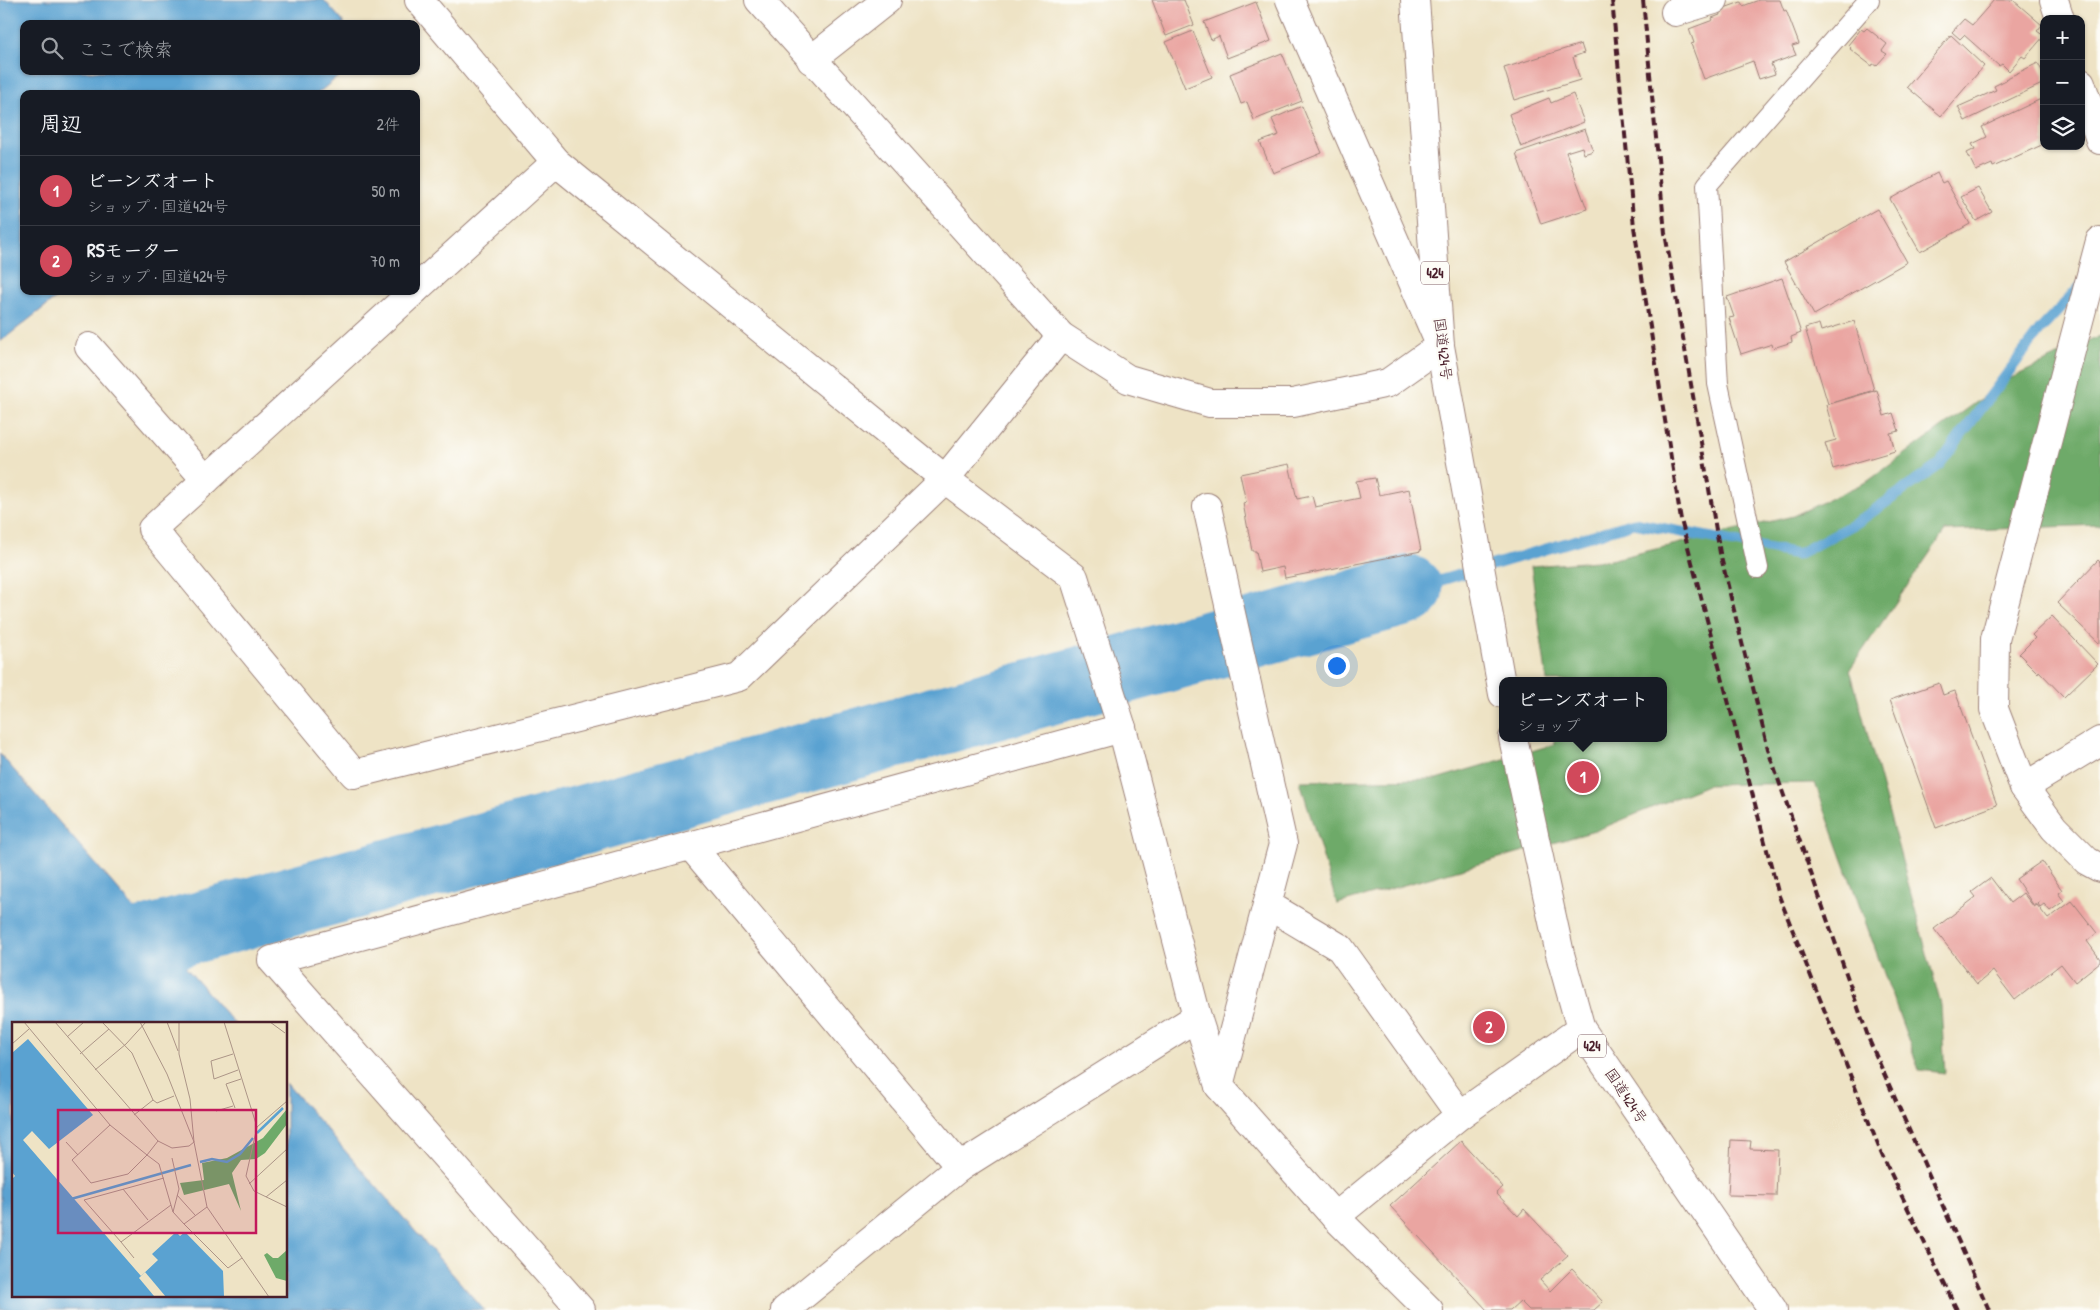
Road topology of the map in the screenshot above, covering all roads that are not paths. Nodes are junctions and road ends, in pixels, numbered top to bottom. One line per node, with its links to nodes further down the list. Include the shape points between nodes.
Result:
1 (419, 0): 14 (main road)
2 (759, 0): 11 (main road)
3 (886, 0): 11 (main road)
4 (1290, 0): 19 (main road)
5 (1414, 0): 19 (main road, 国道424号 / 424)
6 (1714, 0): 9 (main road)
7 (1869, 0): 24 (lane, via 1707,185 1718,384)
8 (2054, 0): 10 (main road)
9 (1675, 12)
10 (2059, 15)
11 (811, 60): 18 (main road)
12 (2085, 95): 13 (main road)
13 (2100, 140)
14 (556, 162): 16 (main road); 21 (main road)
15 (2100, 241): 29 (main road, via 1995,639 1994,709)
16 (420, 285)
17 (410, 295): 22 (main road)
18 (1060, 336): 19 (main road, via 1128,379 1210,403 1294,403 1388,383); 21 (main road)
19 (1440, 346): 25 (main road, 国道424号 / 424)
20 (89, 347): 22 (main road)
21 (945, 479): 22 (main road, via 739,677 354,774 152,529); 26 (main road, via 1074,577)
22 (206, 480)
23 (1207, 507): 32 (main road, via 1283,844)
24 (1758, 568)
25 (1500, 677)
26 (1122, 728): 30 (main road); 33 (main road)
27 (2100, 741): 29 (main road)
28 (1514, 742): 34 (main road, 国道424号 / 424, via 1560,954)
29 (2024, 787): 31 (main road, via 2054,828 2087,861)
30 (691, 846): 37 (main road); 39 (main road, via 272,960)
31 (2100, 868)
32 (1268, 905): 35 (main road); 36 (main road, via 1340,948)
33 (1197, 1017): 35 (main road); 37 (main road)
34 (1581, 1029): 36 (main road); 42 (main road, 国道424号 / 424)
35 (1219, 1086): 38 (main road)
36 (1460, 1116): 38 (main road)
37 (960, 1167): 40 (main road)
38 (1335, 1217): 41 (main road)
39 (581, 1310)
40 (785, 1310)
41 (1429, 1310)
42 (1773, 1310)

